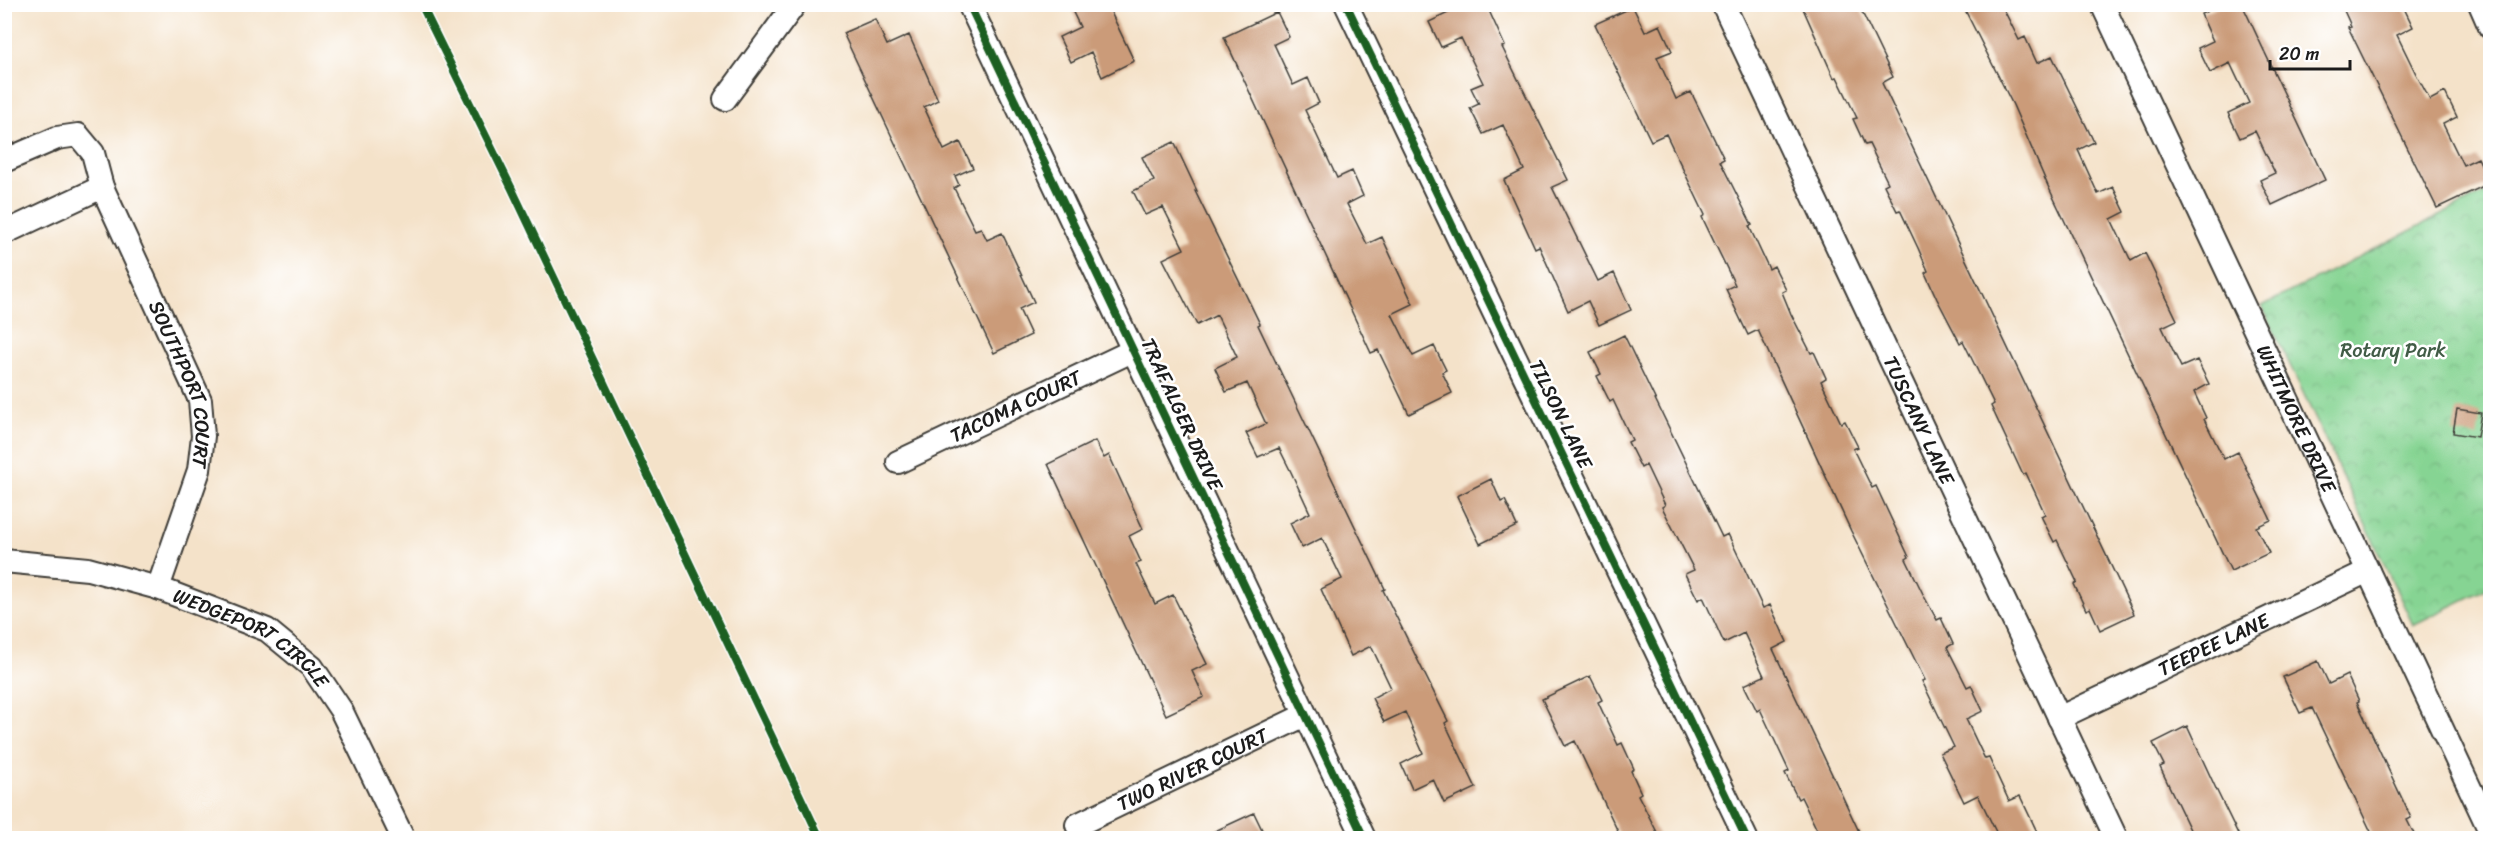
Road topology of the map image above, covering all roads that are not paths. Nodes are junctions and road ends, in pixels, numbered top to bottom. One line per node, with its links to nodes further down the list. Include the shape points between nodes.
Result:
1 (795, 4): 8 (street)
2 (969, 4): 12 (street, TRAFALGER DRIVE)
3 (1346, 4): 23 (street, TILSON LANE)
4 (1722, 4): 18 (street, TUSCANY LANE)
5 (2102, 4): 15 (street, WHITMORE DRIVE)
6 (2480, 4): 7 (street)
7 (2490, 27)
8 (725, 99)
9 (4, 161): 10 (street, SOUTHPORT COURT, via 57,138 78,135 93,153)
10 (102, 187): 11 (street); 16 (street, SOUTHPORT COURT, via 200,400 203,436 199,470)
11 (4, 233)
12 (1134, 350): 13 (street, TACOMA COURT); 17 (street, TRAFALGER DRIVE)
13 (898, 462)
14 (4, 561): 16 (street, WEDGEPORT CIRCLE, via 88,569)
15 (2368, 571): 18 (street, TEEPEE LANE); 20 (street, WHITMORE DRIVE)
16 (158, 588): 21 (street, WEDGEPORT CIRCLE, via 267,630 312,667 341,710)
17 (1305, 715): 19 (street, TWO RIVER COURT); 22 (street, TRAFALGER DRIVE)
18 (2059, 718): 24 (street, TUSCANY LANE)
19 (1077, 825)
20 (2490, 831)
21 (403, 838)
22 (1364, 838)
23 (1746, 838)
24 (2116, 838)

